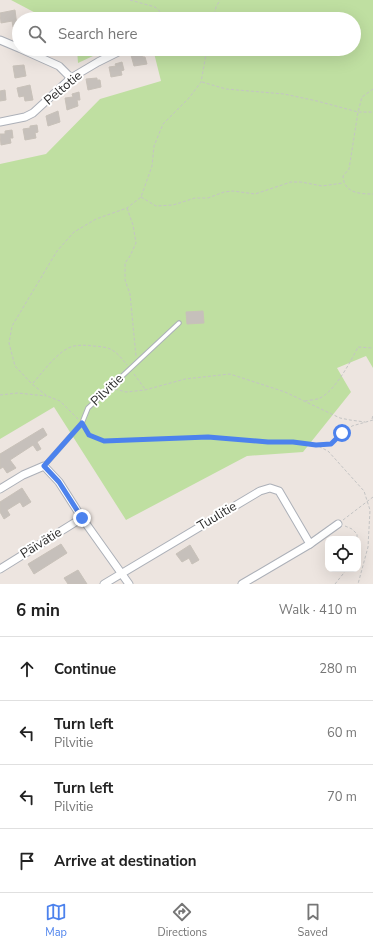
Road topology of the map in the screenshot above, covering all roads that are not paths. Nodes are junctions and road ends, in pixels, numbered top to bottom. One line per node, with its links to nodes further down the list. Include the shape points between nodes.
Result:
1 (0, 40): 2 (street)
2 (12, 45)
3 (36, 56): 5 (street, via 59,66)
4 (111, 56): 5 (street, Peltotie)
5 (71, 78): 6 (street, Peltotie, via 33,113)
6 (0, 122)
7 (179, 322): 8 (lane, Pilvitie, via 88,408 82,423)
8 (44, 466): 9 (street, Pilvitie); 10 (street, via 59,482)
9 (0, 489)
10 (82, 518): 13 (street, Päivätie); 14 (street)
11 (338, 524): 12 (street)
12 (310, 544): 14 (street, Tuulitie, via 279,491 270,488 260,491); 17 (street)
13 (0, 569)
14 (122, 573): 15 (street, Tuulitie); 16 (street)
15 (104, 584)
16 (129, 584)
17 (242, 584)

